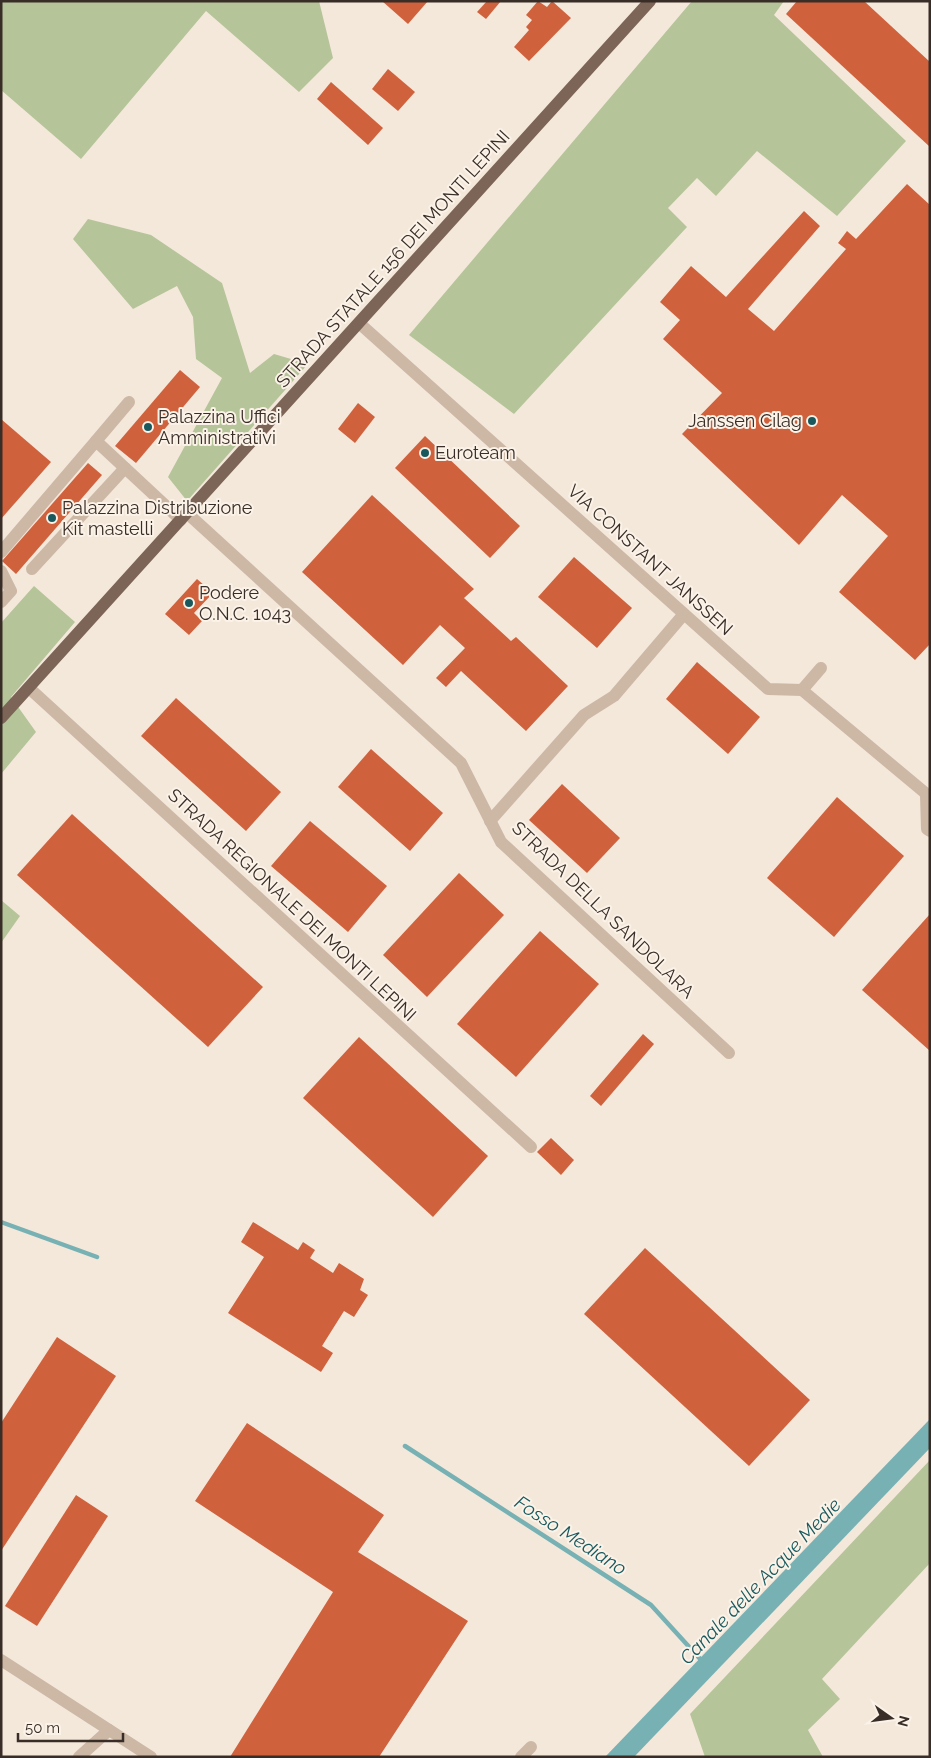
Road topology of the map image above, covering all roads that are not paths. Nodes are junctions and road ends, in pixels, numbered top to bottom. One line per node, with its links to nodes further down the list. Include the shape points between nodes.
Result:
1 (650, 1): 2 (main road, STRADA STATALE 156 DEI MONTI LEPINI)
2 (359, 323): 6 (main road, STRADA STATALE 156 DEI MONTI LEPINI); 11 (street, VIA CONSTANT JANSSEN)
3 (129, 402): 4 (street)
4 (96, 441): 5 (street, STRADA DELLA SANDOLARA); 7 (street)
5 (125, 468): 6 (street, STRADA DELLA SANDOLARA); 8 (street)
6 (184, 516): 13 (main road, STRADA STATALE 156 DEI MONTI LEPINI); 17 (street, STRADA DELLA SANDOLARA, via 461,763)
7 (1, 552)
8 (32, 569)
9 (1, 571): 10 (street, via 11,591)
10 (1, 602)
11 (684, 614): 14 (street, VIA CONSTANT JANSSEN, via 768,690); 17 (street, via 614,696 584,715)
12 (821, 668): 14 (street)
13 (29, 688): 15 (main road, STRADA STATALE 156 DEI MONTI LEPINI); 20 (street, STRADA REGIONALE DEI MONTI LEPINI)
14 (802, 690): 16 (street)
15 (1, 718)
16 (928, 796): 18 (street, via 927,829)
17 (490, 821): 19 (street, STRADA DELLA SANDOLARA, via 500,842)
18 (930, 831)
19 (729, 1053)
20 (531, 1147)
21 (1, 1660): 22 (street)
22 (109, 1730): 24 (street); 25 (street)
23 (531, 1747): 26 (street)
24 (79, 1757)
25 (150, 1757)
26 (521, 1757)

